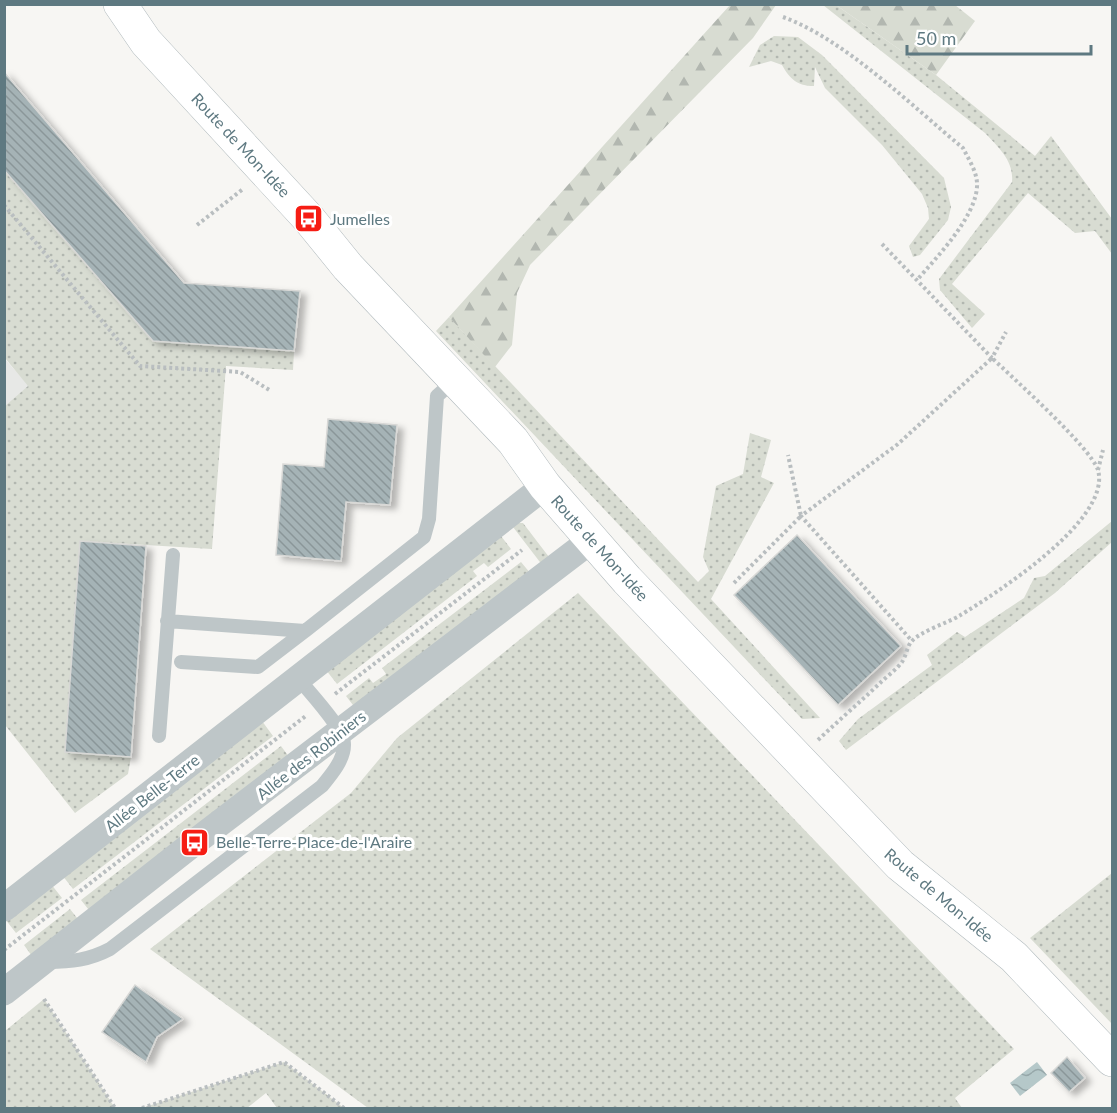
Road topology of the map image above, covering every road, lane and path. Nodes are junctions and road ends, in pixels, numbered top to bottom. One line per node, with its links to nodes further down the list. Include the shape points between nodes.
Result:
1 (120, 4): 10 (main road, Route de Mon-Idée, via 146,42)
2 (783, 16): 7 (path, via 835,44 963,148 974,170 977,188 966,218)
3 (248, 185): 5 (path)
4 (4, 205): 11 (path, via 140,366 240,372)
5 (197, 225)
6 (882, 244): 7 (path)
7 (917, 280): 9 (path)
8 (1006, 332): 9 (path)
9 (992, 358): 14 (path, via 1072,436); 16 (path, via 898,444)
10 (455, 380): 15 (main road, Route de Mon-Idée, via 513,441); 22 (lane, via 437,396 429,519 424,537)
11 (271, 391)
12 (1103, 450): 14 (path)
13 (788, 455): 16 (path)
14 (1098, 471): 23 (path, via 1091,506 1067,537 959,616)
15 (545, 486): 17 (main road, Route de Mon-Idée); 25 (street)
16 (801, 516): 20 (path); 23 (path)
17 (590, 541): 27 (street, Allée des Robiniers); 29 (main road, Route de Mon-Idée)
18 (522, 550): 26 (path)
19 (172, 555): 21 (lane)
20 (734, 583)
21 (167, 621): 22 (lane); 28 (lane)
22 (305, 631): 24 (lane, via 258,667)
23 (912, 641): 29 (path, via 901,663)
24 (181, 662)
25 (298, 678): 26 (lane); 30 (street, Allée Belle-Terre)
26 (320, 706): 27 (lane); 31 (path)
27 (341, 732): 32 (street, Allée des Robiniers)
28 (159, 736)
29 (798, 759): 34 (main road, Route de Mon-Idée, via 900,865 1014,957)
30 (4, 908)
31 (4, 950)
32 (4, 992)
33 (44, 999): 35 (path)
34 (1113, 1060)
35 (115, 1108)
36 (142, 1108): 37 (path, via 284,1062)
37 (344, 1108)

